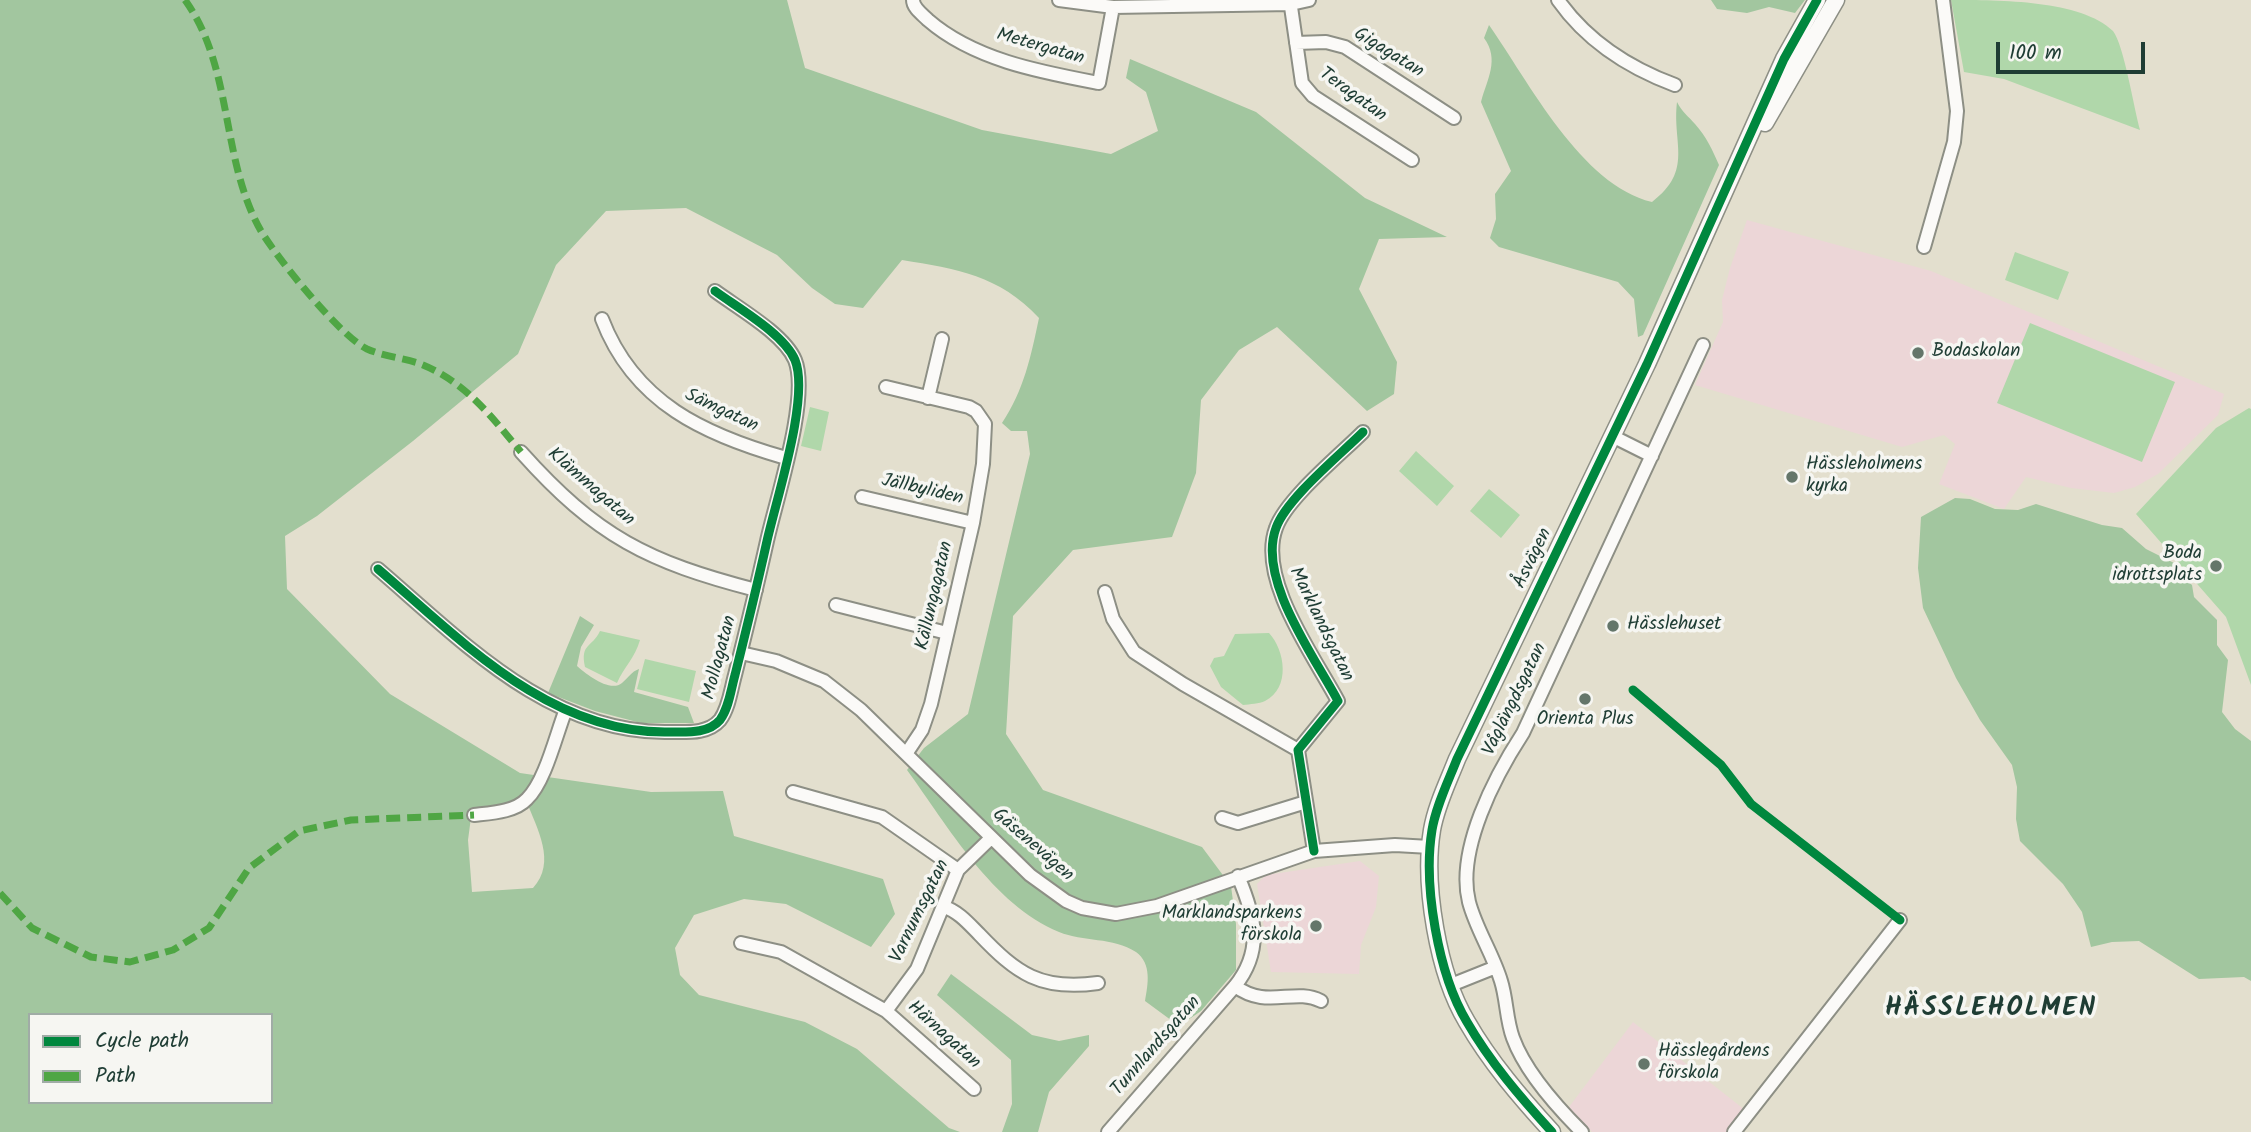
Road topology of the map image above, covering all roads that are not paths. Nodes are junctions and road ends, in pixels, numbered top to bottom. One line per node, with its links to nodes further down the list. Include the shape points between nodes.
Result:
1 (913, 0): 9 (street, Metergatan, via 915,8 938,28 976,49 1047,73 1099,83)
2 (1059, 0): 9 (street)
3 (1309, 0): 8 (street)
4 (1558, 0): 11 (street, via 1591,38 1635,69)
5 (1817, 0): 14 (street, Åsvägen, via 1775,79)
6 (1836, 0): 14 (street, Åsvägen)
7 (1943, 0): 15 (street, via 1957,97 1956,123)
8 (1290, 2): 9 (street); 10 (street, Teragatan)
9 (1119, 4)
10 (1296, 43): 12 (street, Gigagatan, via 1345,47); 13 (street, Teragatan, via 1302,83 1313,96)
11 (1675, 85)
12 (1454, 118)
13 (1412, 160)
14 (1719, 208): 23 (street, Åsvägen)
15 (1924, 247)
16 (715, 291): 26 (street, Mollagatan, via 777,337 794,360 799,387)
17 (602, 319): 26 (street, Sämgatan, via 610,340 642,384 673,412 736,444)
18 (942, 339): 21 (street)
19 (1703, 345): 25 (street, Våglängdsgatan)
20 (886, 387): 21 (street)
21 (928, 398): 28 (street, Källungagatan, via 976,411 985,424)
22 (1363, 432): 36 (street, Marklandsgatan, via 1297,497 1276,527 1272,566 1282,596 1338,701)
23 (1612, 436): 25 (street); 43 (street, Åsvägen, via 1457,759 1437,811)
24 (521, 452): 30 (street, Klämmagatan, via 588,517 630,547 673,567)
25 (1652, 456): 50 (street, Våglängdsgatan, via 1477,826 1465,881 1472,914)
26 (786, 458): 30 (street, Mollagatan)
27 (862, 497): 28 (street, Jällbyliden)
28 (973, 523): 33 (street, Källungagatan)
29 (378, 569): 35 (street, Mollagatan, via 471,649)
30 (756, 590): 34 (street, Mollagatan)
31 (1105, 592): 36 (street, via 1113,619 1134,652)
32 (836, 605): 33 (street)
33 (947, 633): 37 (street, Källungagatan, via 926,719)
34 (741, 653): 35 (street, Mollagatan, via 724,714 715,726 702,731 619,729); 37 (street, Gäsenevägen, via 776,661 824,681)
35 (565, 712): 40 (street, via 537,785 526,801 500,812)
36 (1298, 750): 39 (street)
37 (906, 754): 42 (street, Gäsenevägen)
38 (793, 792): 45 (street, via 882,817)
39 (1306, 802): 41 (street, via 1238,823); 44 (street)
40 (474, 815)
41 (1222, 818)
42 (991, 838): 45 (street, Varnumsgatan); 46 (street, Gäsenevägen, via 1046,888 1066,901 1101,912 1116,914 1157,906)
43 (1430, 847): 44 (street, Gäsenevägen); 52 (street, Åsvägen, via 1432,910)
44 (1314, 851): 46 (street, Gäsenevägen)
45 (958, 870): 47 (street, Varnumsgatan)
46 (1238, 876): 53 (street, Tunnlandsgatan, via 1256,932 1253,956)
47 (944, 907): 51 (street, via 1015,971 1042,982); 55 (street, Varnumsgatan, via 917,970)
48 (1900, 920): 60 (street)
49 (741, 943): 55 (street, via 781,951)
50 (1496, 967): 52 (street); 59 (street, Våglängdsgatan, via 1520,1056)
51 (1098, 983)
52 (1451, 985): 58 (street, Åsvägen, via 1485,1050)
53 (1235, 986): 54 (street, via 1260,999 1312,997); 57 (street, Tunnlandsgatan)
54 (1321, 1002)
55 (886, 1011): 56 (street, Härnagatan)
56 (974, 1089)
57 (1108, 1132)
58 (1552, 1132)
59 (1582, 1132)
60 (1734, 1132)

